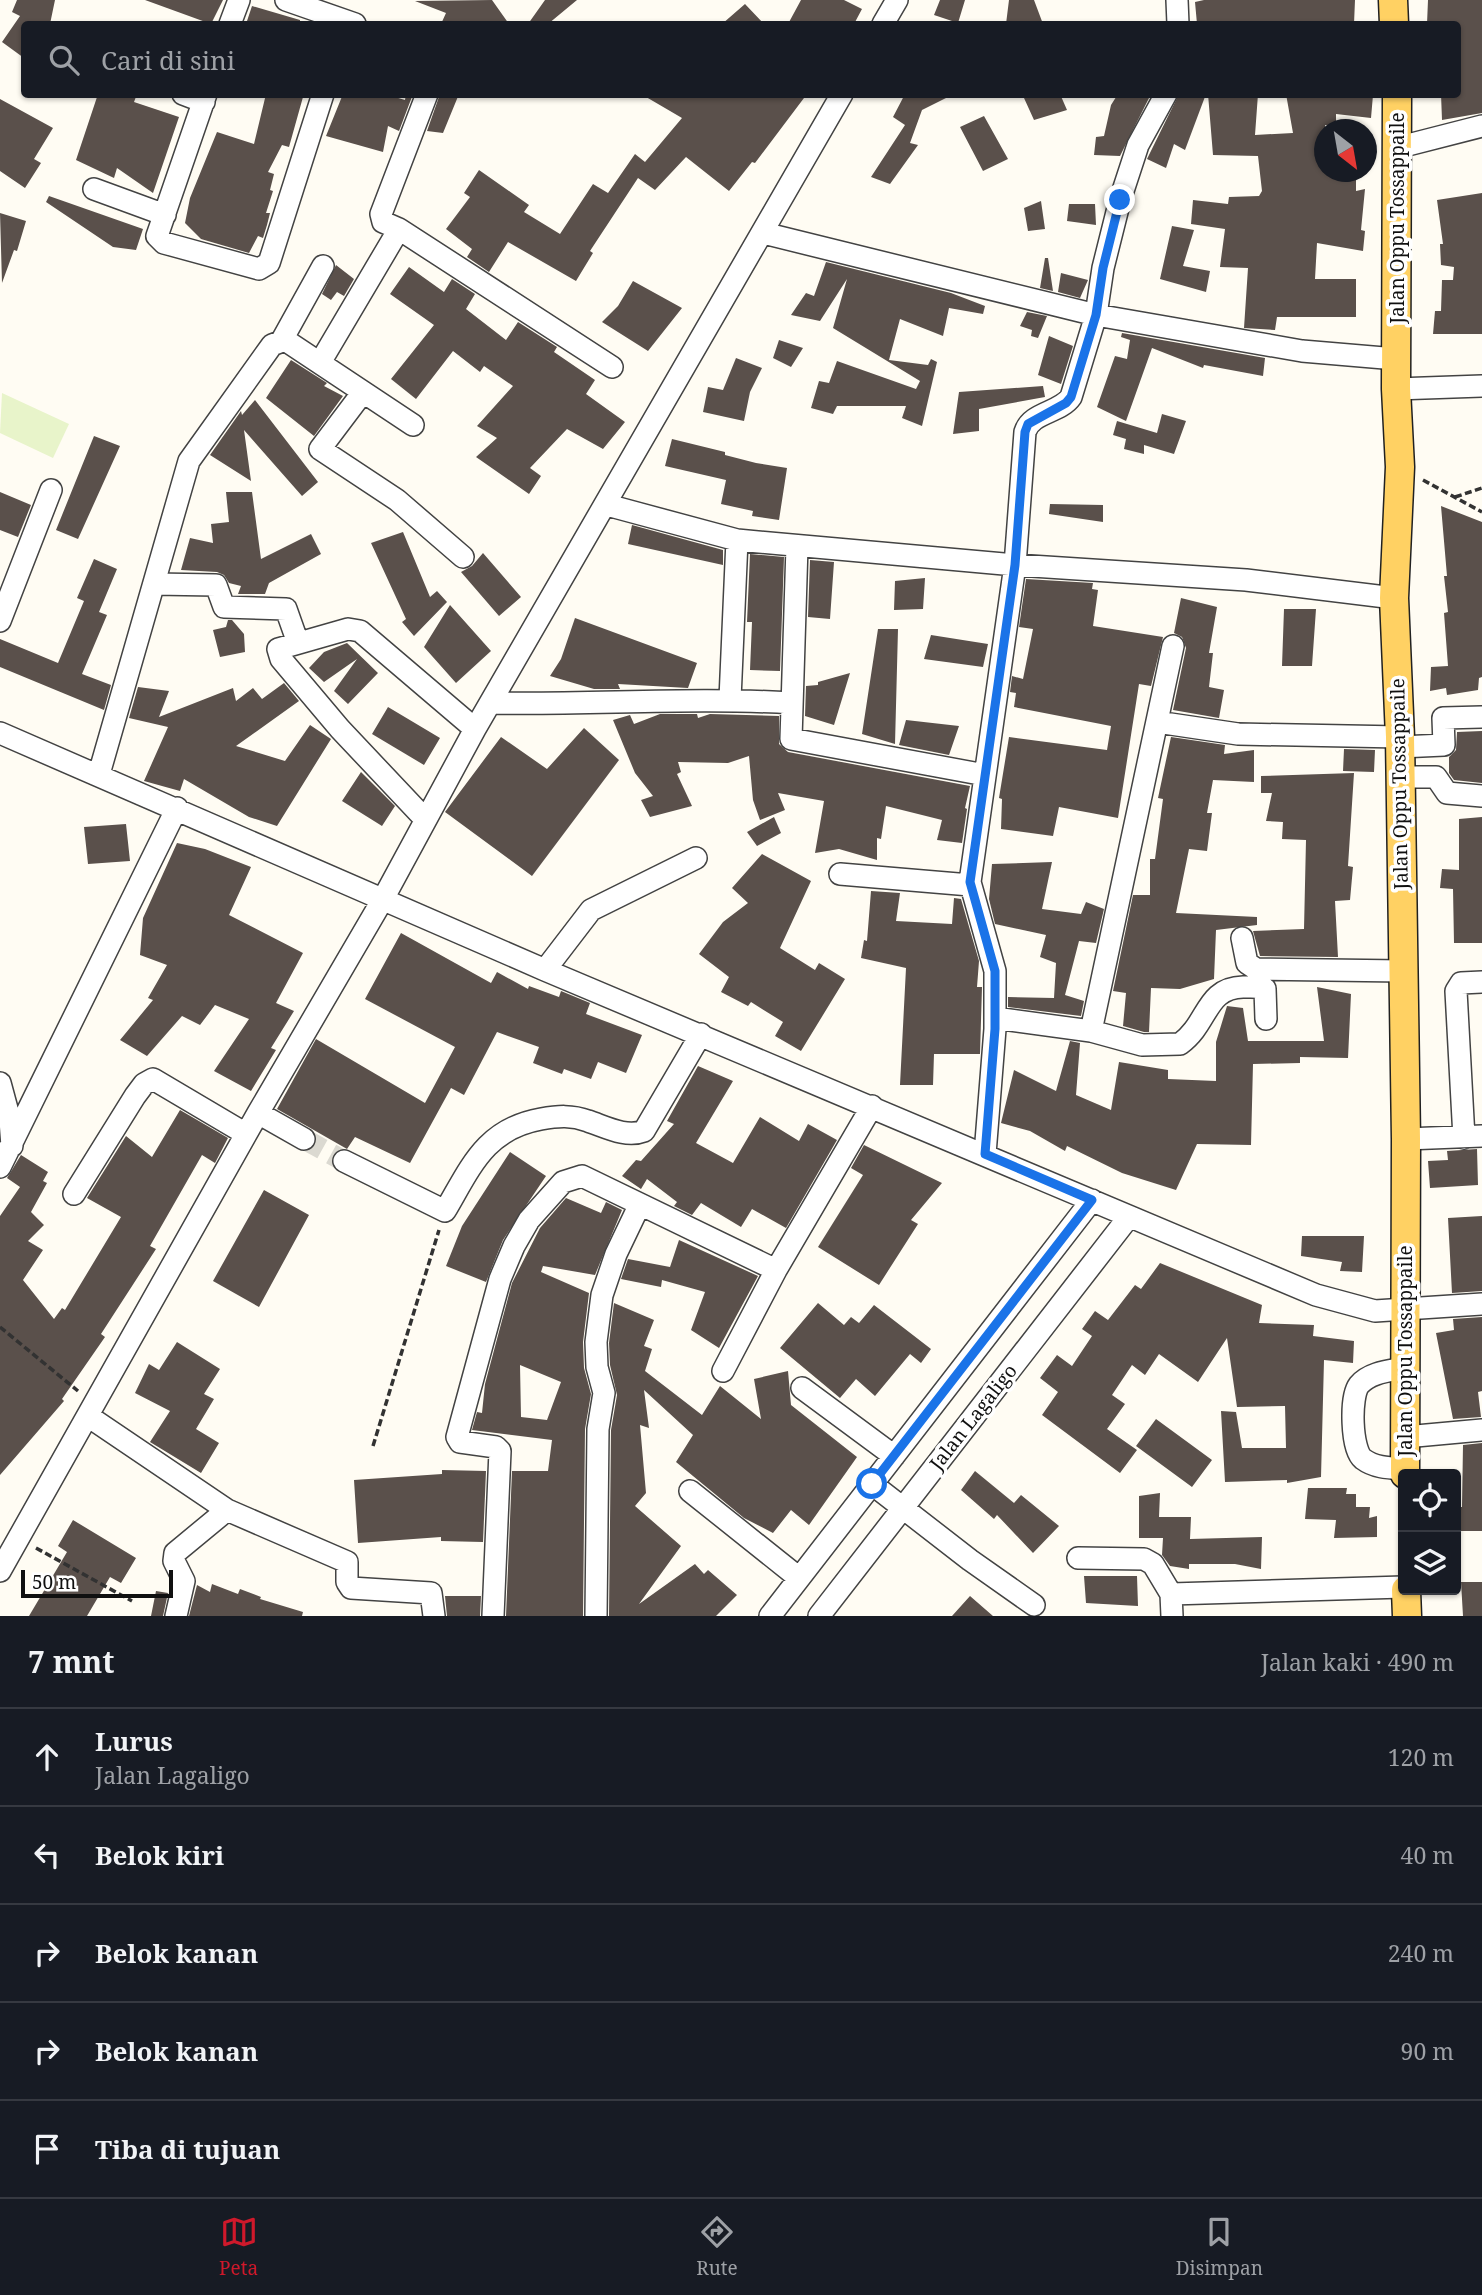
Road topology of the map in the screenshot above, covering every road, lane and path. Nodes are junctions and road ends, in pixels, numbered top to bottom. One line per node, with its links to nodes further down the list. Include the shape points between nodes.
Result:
1 (239, 0): 6 (street)
2 (286, 0): 7 (street)
3 (897, 0): 8 (street)
4 (1178, 0): 9 (street)
5 (1393, 0): 10 (main road)
6 (231, 21)
7 (343, 21)
8 (885, 21)
9 (1178, 21)
10 (1394, 21)
11 (205, 98): 20 (street)
12 (322, 98): 20 (street, via 267,266 259,269 164,243 157,231)
13 (425, 98): 21 (street, via 381,214 383,222)
14 (840, 98): 22 (street)
15 (1164, 98): 24 (street, via 1132,160 1103,268)
16 (1397, 98): 18 (main road, Jalan Oppu Tossappaile)
17 (1482, 126): 18 (street)
18 (1400, 147): 26 (main road, Jalan Oppu Tossappaile)
19 (94, 189): 20 (street)
20 (165, 215)
21 (399, 229): 27 (street); 28 (street)
22 (763, 233): 24 (street); 37 (street)
23 (323, 265): 25 (street)
24 (1096, 315): 26 (street, via 1301,351); 42 (street, via 1071,397 1027,426)
25 (282, 340): 27 (street); 43 (street, via 268,350 189,461)
26 (1396, 359): 30 (main road, Jalan Oppu Tossappaile)
27 (321, 362): 31 (street)
28 (612, 367)
29 (1482, 386): 30 (street)
30 (1396, 389): 33 (main road, Jalan Oppu Tossappaile)
31 (363, 392): 32 (street); 41 (street, via 320,449 397,500)
32 (412, 425)
33 (1400, 467): 36 (path); 44 (main road, Jalan Oppu Tossappaile)
34 (1482, 488): 36 (path)
35 (51, 490): 45 (street)
36 (1453, 498): 38 (path)
37 (607, 505): 39 (street); 49 (street)
38 (1482, 512)
39 (737, 540): 40 (street); 48 (street)
40 (797, 546): 42 (street); 50 (street)
41 (463, 557)
42 (1015, 565): 44 (street, via 1246,580); 57 (street)
43 (154, 584): 46 (street, via 216,585 224,607 286,609); 56 (street)
44 (1394, 598): 55 (main road, Jalan Oppu Tossappaile)
45 (0, 621)
46 (298, 643): 53 (street, via 348,629 365,633); 61 (street, via 278,649 281,659)
47 (1173, 646): 52 (street)
48 (730, 699): 49 (street, via 582,705); 50 (street)
49 (491, 703): 53 (street)
50 (792, 703): 57 (street, via 789,734 794,742)
51 (1482, 717): 55 (street, via 1443,718 1444,745)
52 (1157, 722): 55 (street, via 1238,734); 72 (street)
53 (475, 729): 61 (street)
54 (0, 733): 56 (street)
55 (1400, 742): 58 (main road, Jalan Oppu Tossappaile)
56 (99, 774): 60 (street)
57 (985, 775): 64 (street)
58 (1401, 777): 59 (street, via 1429,775 1436,777 1447,793); 68 (main road, Jalan Oppu Tossappaile)
59 (1482, 796)
60 (177, 808): 65 (street); 81 (street)
61 (424, 818): 65 (street)
62 (696, 858): 67 (street, via 591,909)
63 (840, 874): 64 (street)
64 (970, 885): 70 (street, via 993,962)
65 (383, 899): 67 (street); 76 (street)
66 (1242, 938): 68 (street, via 1247,963 1256,969)
67 (545, 970): 73 (street)
68 (1403, 971): 80 (main road, Jalan Oppu Tossappaile)
69 (1482, 982): 78 (street, via 1461,983 1456,991)
70 (995, 1018): 72 (street); 82 (street)
71 (1266, 1019): 72 (street, via 1265,989 1230,988 1214,999 1200,1026 1180,1044 1142,1045)
72 (1091, 1031)
73 (701, 1034): 75 (street); 88 (street, via 645,1131 627,1134 574,1116 512,1126 477,1157)
74 (0, 1083): 81 (street)
75 (872, 1105): 82 (street); 90 (street)
76 (258, 1113): 77 (street); 79 (street)
77 (246, 1134): 85 (street, via 153,1079 135,1096); 97 (street)
78 (1473, 1137): 80 (street)
79 (304, 1139)
80 (1406, 1139): 92 (main road, Jalan Oppu Tossappaile)
81 (12, 1147): 84 (street)
82 (985, 1154): 86 (street)
83 (344, 1161): 88 (street)
84 (0, 1167)
85 (74, 1194)
86 (1092, 1200): 89 (street); 101 (street, Jalan Lagaligo)
87 (639, 1206): 90 (street); 119 (street, via 582,1176 567,1179 529,1220 500,1279 457,1437 460,1442 500,1451); 120 (street, via 602,1295 596,1342 604,1394 598,1429)
88 (445, 1212): 100 (path)
89 (1128, 1218): 92 (street, via 1316,1295 1375,1311); 106 (street, Jalan Lagaligo)
90 (776, 1270): 95 (street)
91 (1482, 1304): 92 (street)
92 (1404, 1311): 94 (main road, Jalan Oppu Tossappaile)
93 (0, 1327): 97 (path)
94 (1405, 1368): 99 (main road, Jalan Oppu Tossappaile); 103 (street, via 1373,1374 1360,1384 1353,1411 1357,1452 1377,1466)
95 (723, 1371)
96 (802, 1388): 101 (street)
97 (90, 1409): 107 (street); 108 (street)
98 (1482, 1430): 99 (street)
99 (1405, 1437): 102 (main road, Jalan Oppu Tossappaile)
100 (373, 1446)
101 (894, 1456): 104 (street, Jalan Lagaligo)
102 (1405, 1469)
103 (1398, 1470)
104 (872, 1484): 106 (street); 111 (street, Jalan Lagaligo)
105 (690, 1491): 111 (street)
106 (901, 1507): 116 (street); 122 (street, Jalan Lagaligo)
107 (227, 1510): 117 (street, via 175,1553 184,1581); 118 (street, via 343,1560 348,1564 351,1588 431,1593)
108 (19, 1538): 110 (street); 115 (path)
109 (1078, 1558): 113 (street, via 1144,1559 1153,1564)
110 (0, 1572)
111 (799, 1578): 121 (street, Jalan Lagaligo)
112 (1398, 1588): 113 (street)
113 (1171, 1594): 123 (street)
114 (1406, 1595): 124 (main road)
115 (132, 1601)
116 (1034, 1605)
117 (176, 1616)
118 (434, 1616)
119 (492, 1616)
120 (596, 1616)
121 (770, 1616)
122 (819, 1616)
123 (1172, 1616)
124 (1407, 1616)

